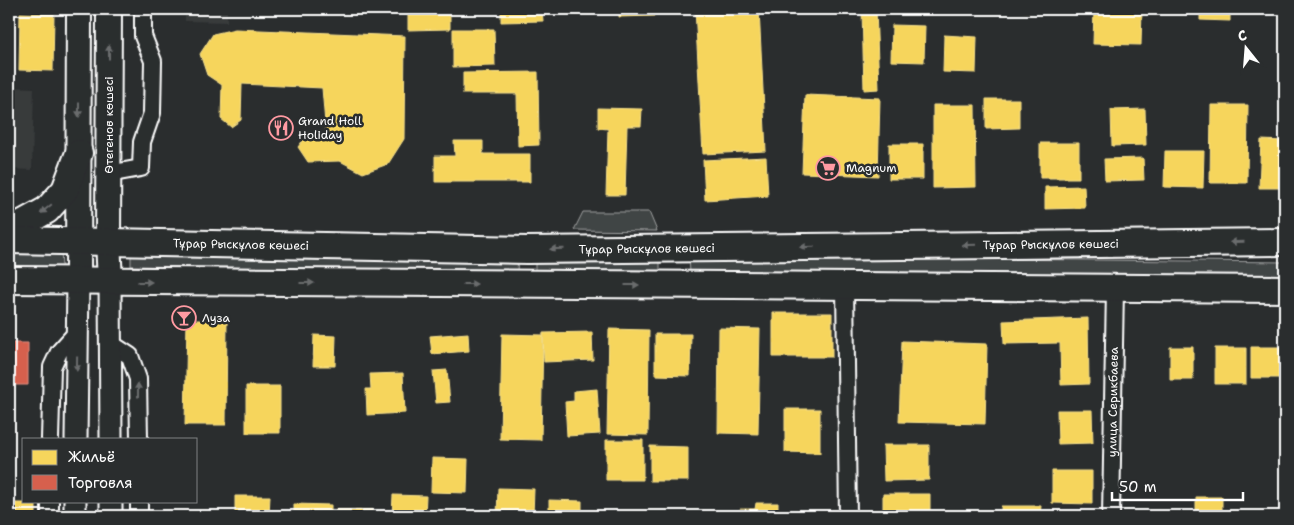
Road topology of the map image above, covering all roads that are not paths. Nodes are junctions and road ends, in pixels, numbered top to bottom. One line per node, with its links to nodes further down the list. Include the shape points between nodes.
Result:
1 (79, 9): 4 (main road, one-way to 4)
2 (109, 9): 5 (main road, Өтегенов көшесі, one-way to 2)
3 (143, 9): 5 (street, via 143,36 153,61 152,113 142,142 141,168)
4 (79, 153): 6 (main road, one-way to 6, via 65,190 47,210); 8 (main road)
5 (108, 174): 9 (main road, Өтегенов көшесі)
6 (9, 231)
7 (9, 240): 8 (main road, Тұрар Рыскұлов көшесі)
8 (79, 241): 9 (main road, Тұрар Рыскұлов көшесі); 14 (main road)
9 (108, 241): 12 (main road, Тұрар Рыскұлов көшесі); 15 (main road, Өтегенов көшесі)
10 (1285, 242): 11 (main road, Тұрар Рыскұлов көшесі, one-way to 11)
11 (669, 248): 12 (main road, Тұрар Рыскұлов көшесі, one-way to 12); 17 (main road)
12 (526, 250): 16 (main road)
13 (9, 280): 14 (main road)
14 (78, 281): 15 (main road); 21 (street)
15 (110, 281): 16 (main road, one-way to 16); 22 (street)
16 (527, 284): 17 (main road, one-way to 17)
17 (672, 285): 18 (main road)
18 (844, 286): 19 (main road); 35 (street)
19 (1115, 288): 20 (main road); 36 (street, улица Серикбаева)
20 (1285, 289)
21 (77, 332): 23 (street, via 59,352 52,367); 24 (street, one-way to 24)
22 (110, 343): 25 (street); 26 (street, one-way to 22, via 138,379 130,356)
23 (50, 438)
24 (76, 438)
25 (111, 438)
26 (139, 438)
27 (50, 502): 31 (street)
28 (75, 502): 32 (street)
29 (111, 502): 33 (street)
30 (139, 502): 34 (street)
31 (50, 516)
32 (75, 516)
33 (111, 516)
34 (139, 516)
35 (848, 516)
36 (1111, 516)

